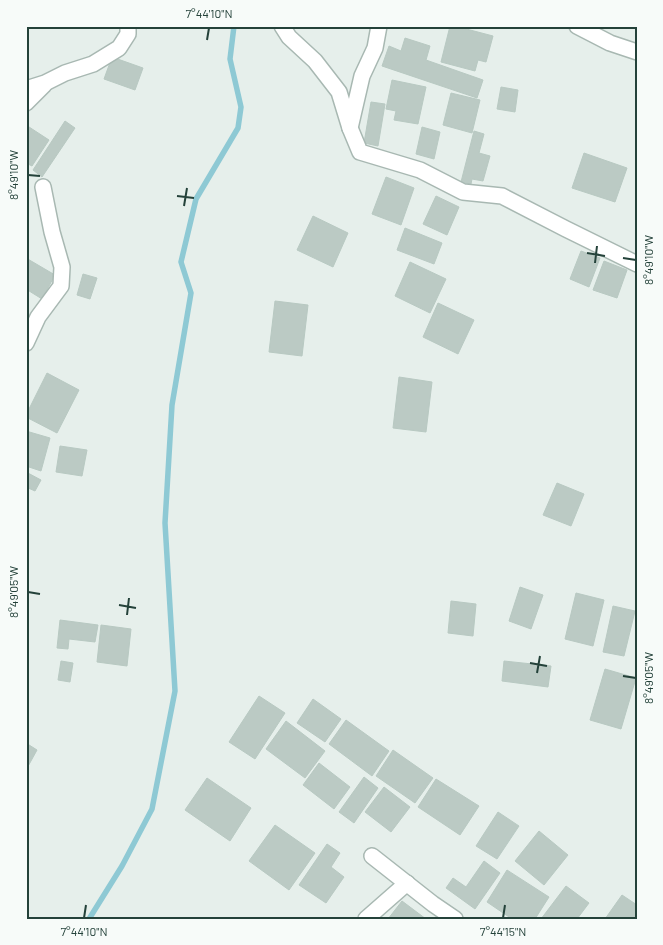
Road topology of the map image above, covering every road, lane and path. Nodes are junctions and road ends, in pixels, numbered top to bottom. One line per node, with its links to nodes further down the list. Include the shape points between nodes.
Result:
1 (128, 26): 6 (street, via 128,34 119,48 93,64)
2 (282, 26): 9 (street, via 339,92)
3 (379, 26): 9 (street, via 375,48 362,76)
4 (576, 26): 5 (street)
5 (637, 52)
6 (45, 84): 7 (street); 8 (street)
7 (26, 89)
8 (26, 103)
9 (350, 128): 11 (street, via 360,152 420,170 463,192 502,196)
10 (43, 187): 12 (street, via 62,267 61,286 38,318)
11 (637, 264)
12 (26, 343)
13 (372, 856): 14 (street)
14 (407, 883): 15 (street); 16 (street)
15 (366, 919)
16 (455, 919)

